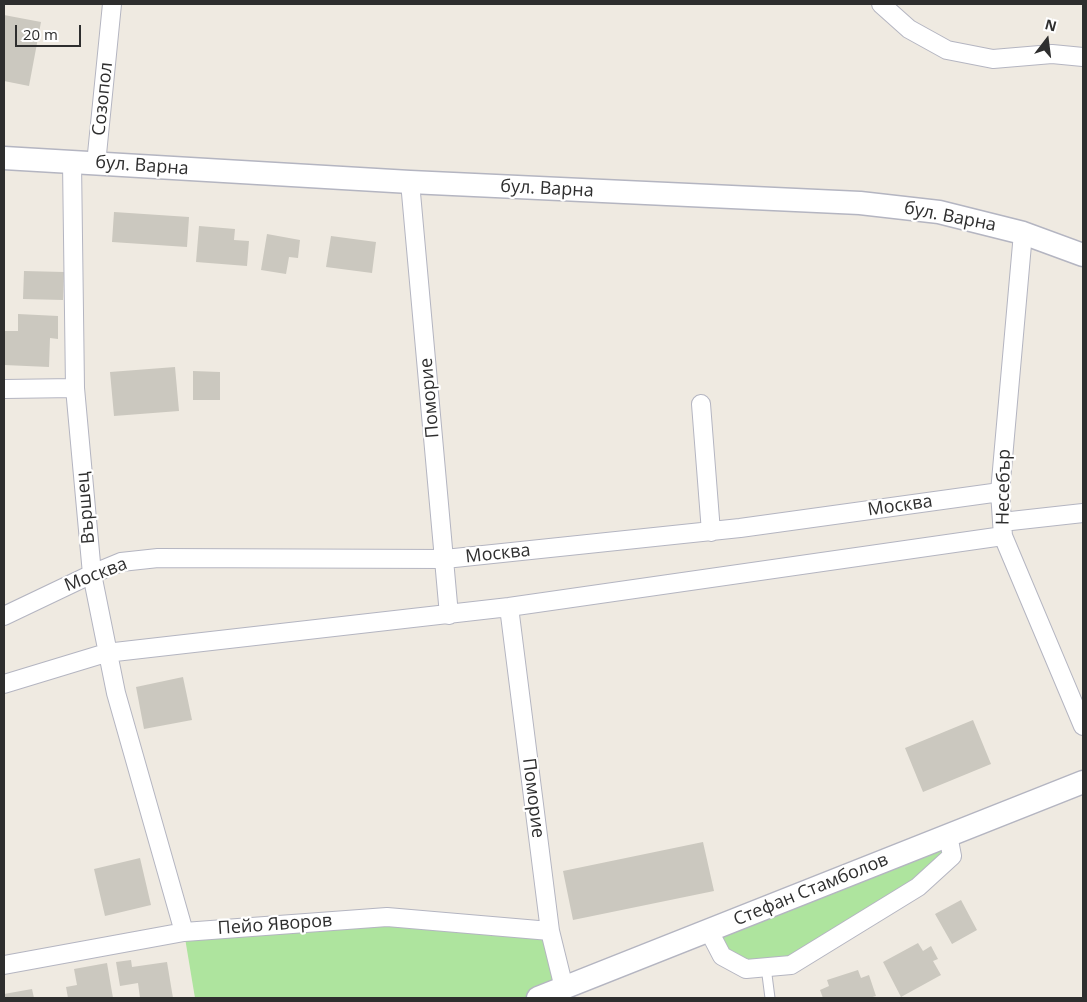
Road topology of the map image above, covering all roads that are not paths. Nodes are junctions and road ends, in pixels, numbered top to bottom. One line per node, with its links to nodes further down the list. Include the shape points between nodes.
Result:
1 (112, 4): 6 (street, Созопол)
2 (881, 4): 3 (street, via 909,29 947,50 993,59 1052,54)
3 (1083, 57)
4 (4, 158): 5 (street, бул. Варна)
5 (72, 162): 6 (street, бул. Варна); 10 (street, Вършец)
6 (96, 164): 7 (street, бул. Варна)
7 (410, 182): 8 (street, бул. Варна, via 860,203 938,212); 17 (street, Поморие)
8 (1024, 233): 9 (street, бул. Варна); 13 (street, Несебър)
9 (1083, 255)
10 (75, 388): 11 (street); 18 (street, Вършец)
11 (4, 389)
12 (701, 404): 16 (street)
13 (1000, 492): 15 (street, Несебър); 16 (street, Москва)
14 (1083, 513): 15 (street)
15 (1003, 529): 19 (street); 24 (street, Несебър)
16 (711, 532): 17 (street, Москва)
17 (445, 560): 18 (street, Москва, via 158,558 121,562); 20 (street, Поморие)
18 (92, 574): 21 (street, Москва); 22 (street, Вършец)
19 (509, 607): 20 (street); 27 (street, Поморие)
20 (449, 614): 22 (street)
21 (4, 616)
22 (106, 653): 23 (street); 29 (street, Вършец)
23 (4, 684)
24 (1083, 726)
25 (1083, 782): 26 (street, Стефан Стамболов)
26 (948, 835): 28 (street, Стефан Стамболов); 31 (street, via 952,856 918,887 791,965)
27 (550, 931): 29 (street, Пейо Яворов, via 386,917); 32 (street, Поморие)
28 (708, 931): 31 (street, via 722,956 746,970); 32 (street, Стефан Стамболов)
29 (184, 932): 30 (street, Пейо Яворов)
30 (4, 965)
31 (766, 967): 34 (lane)
32 (564, 988): 33 (street, Стефан Стамболов)
33 (538, 998)
34 (770, 998)

